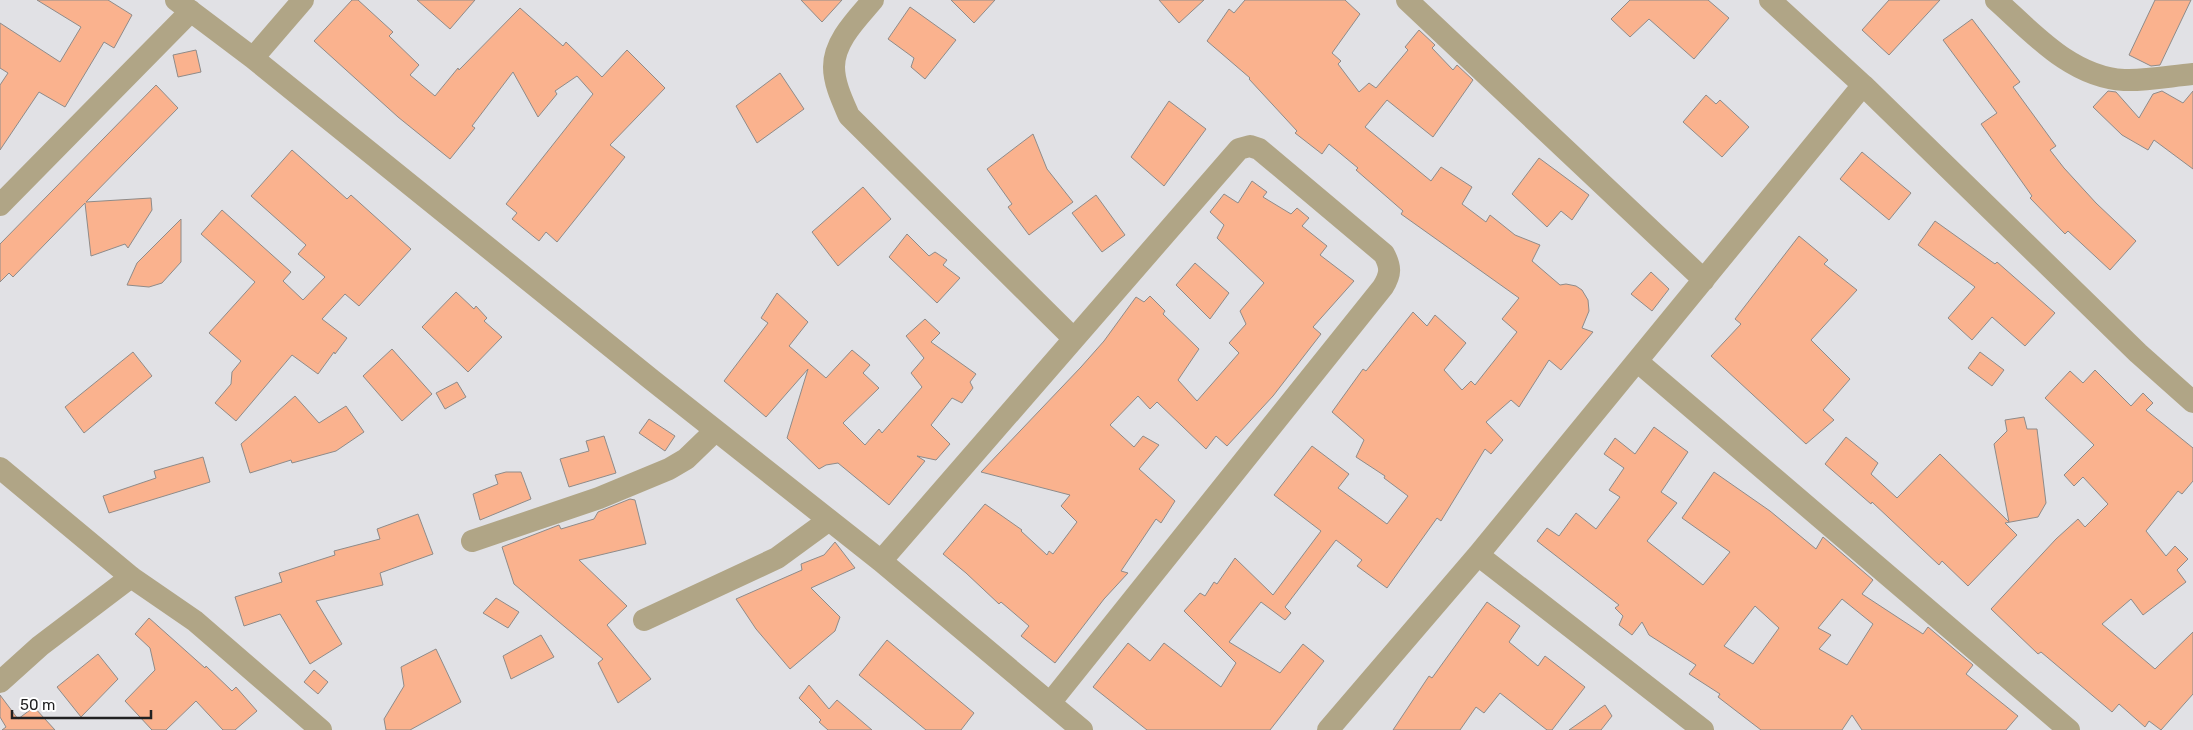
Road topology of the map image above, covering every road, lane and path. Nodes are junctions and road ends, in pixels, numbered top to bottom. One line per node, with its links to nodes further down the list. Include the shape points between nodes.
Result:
1 (303, 0): 7 (street)
2 (873, 0): 12 (street, via 841,40 834,67 849,116)
3 (1407, 0): 11 (street)
4 (1770, 0): 9 (street)
5 (1996, 0): 8 (street, via 2073,65 2101,76 2124,80)
6 (184, 6): 7 (street); 10 (street)
7 (253, 58): 15 (street)
8 (2193, 74)
9 (1863, 85): 11 (street); 14 (street, via 2138,353)
10 (0, 205)
11 (1704, 280): 13 (street)
12 (1073, 338): 20 (street); 24 (street, via 1233,154 1250,146 1259,148 1384,254 1390,265 1390,277 1383,287)
13 (1638, 362): 19 (street); 29 (street)
14 (2193, 402)
15 (716, 431): 17 (street); 18 (street, via 686,459 669,469 599,498)
16 (0, 468): 21 (street)
17 (829, 520): 20 (street); 22 (street, via 777,558)
18 (472, 541)
19 (1478, 555): 27 (street); 28 (street)
20 (881, 561): 24 (street)
21 (131, 577): 23 (street, via 40,646); 25 (street, via 195,620)
22 (644, 620)
23 (0, 682)
24 (1050, 703): 26 (street)
25 (321, 730)
26 (1082, 730)
27 (1328, 730)
28 (1703, 730)
29 (2069, 730)

